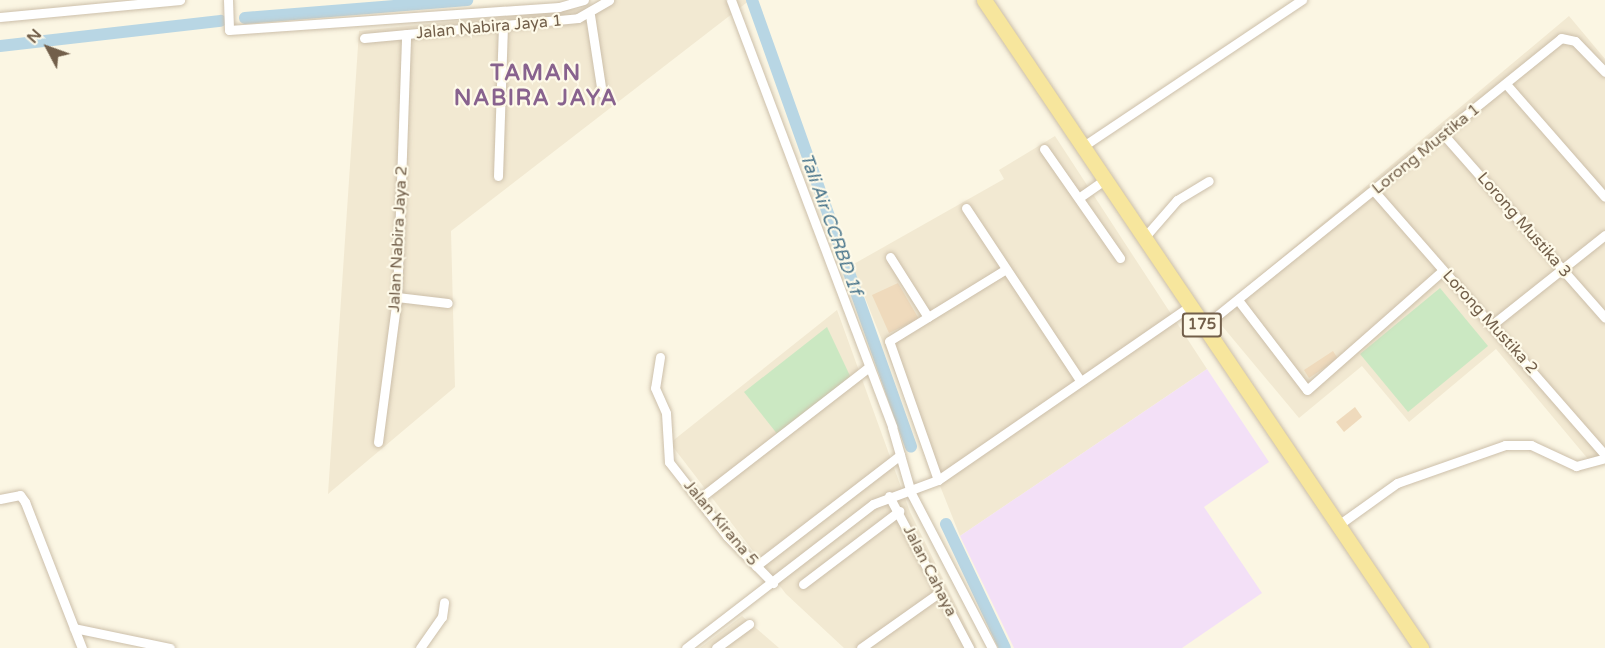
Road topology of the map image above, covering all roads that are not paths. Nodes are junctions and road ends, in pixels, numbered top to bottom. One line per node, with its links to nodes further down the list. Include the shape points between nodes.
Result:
1 (180, 0): 9 (street)
2 (228, 0): 3 (street, via 230,30 559,7)
3 (584, 0)
4 (609, 0): 8 (street)
5 (731, 0): 42 (street)
6 (984, 0): 17 (main road, 175)
7 (1302, 0): 17 (street)
8 (590, 15): 10 (street, Jalan Nabira Jaya 1); 15 (street)
9 (0, 17)
10 (503, 25): 11 (street, Jalan Nabira Jaya 1); 19 (street)
11 (406, 34): 12 (street, Jalan Nabira Jaya 1); 33 (street, Jalan Nabira Jaya 2)
12 (364, 38)
13 (1605, 72): 14 (street, Lorong Mustika 1, via 1567,36)
14 (1506, 84): 16 (street, Lorong Mustika 1); 24 (street)
15 (602, 93)
16 (1443, 134): 22 (street, Lorong Mustika 1); 31 (street, Lorong Mustika 3)
17 (1082, 147): 20 (main road, 175)
18 (1044, 149): 23 (street)
19 (498, 176)
20 (1103, 181): 23 (street); 27 (main road, 175)
21 (1209, 181): 27 (street, via 1177,200)
22 (1374, 191): 32 (street, Lorong Mustika 2); 34 (street, Lorong Mustika 1)
23 (1080, 197): 29 (street)
24 (1605, 197)
25 (966, 208): 30 (street)
26 (1605, 235): 31 (street)
27 (1143, 239): 36 (main road, 175)
28 (890, 257): 37 (street)
29 (1120, 258)
30 (1006, 269): 37 (street); 43 (street)
31 (1563, 269): 38 (street, Lorong Mustika 3); 39 (street)
32 (1443, 270): 34 (street, via 1307,390); 39 (street, Lorong Mustika 2)
33 (397, 297): 35 (street); 44 (street, Jalan Nabira Jaya 2)
34 (1238, 300): 40 (street, Lorong Mustika 1)
35 (448, 303)
36 (1189, 307): 40 (main road, 175); 43 (street)
37 (928, 317): 47 (street, via 889,344)
38 (1605, 318)
39 (1493, 324): 46 (street, Lorong Mustika 2)
40 (1203, 327): 53 (main road, 175)
41 (660, 357): 50 (street, Jalan Kirana 5, via 655,388 668,422 669,462)
42 (869, 367): 45 (street); 50 (street)
43 (1080, 380): 47 (street)
44 (378, 442)
45 (900, 455): 48 (street); 54 (street)
46 (1605, 457): 53 (street, via 1576,466 1532,445 1504,445 1397,483)
47 (938, 480): 48 (street)
48 (911, 493): 49 (street); 68 (street)
49 (889, 495): 52 (street, Jalan Cahaya); 55 (street)
50 (700, 498): 54 (street, Jalan Kirana 5)
51 (0, 499): 60 (street, via 23,498)
52 (898, 511): 56 (street); 57 (street, Jalan Cahaya)
53 (1337, 526): 69 (main road, 175)
54 (756, 566): 55 (street, Jalan Kirana 5)
55 (773, 583): 64 (street)
56 (803, 584)
57 (940, 592): 66 (street); 67 (street, Jalan Cahaya)
58 (444, 602): 63 (street, via 442,617)
59 (749, 624): 65 (street)
60 (74, 628): 61 (street); 62 (street)
61 (82, 648)
62 (170, 648)
63 (420, 648)
64 (686, 648)
65 (716, 648)
66 (861, 648)
67 (969, 648)
68 (992, 648)
69 (1421, 648)

